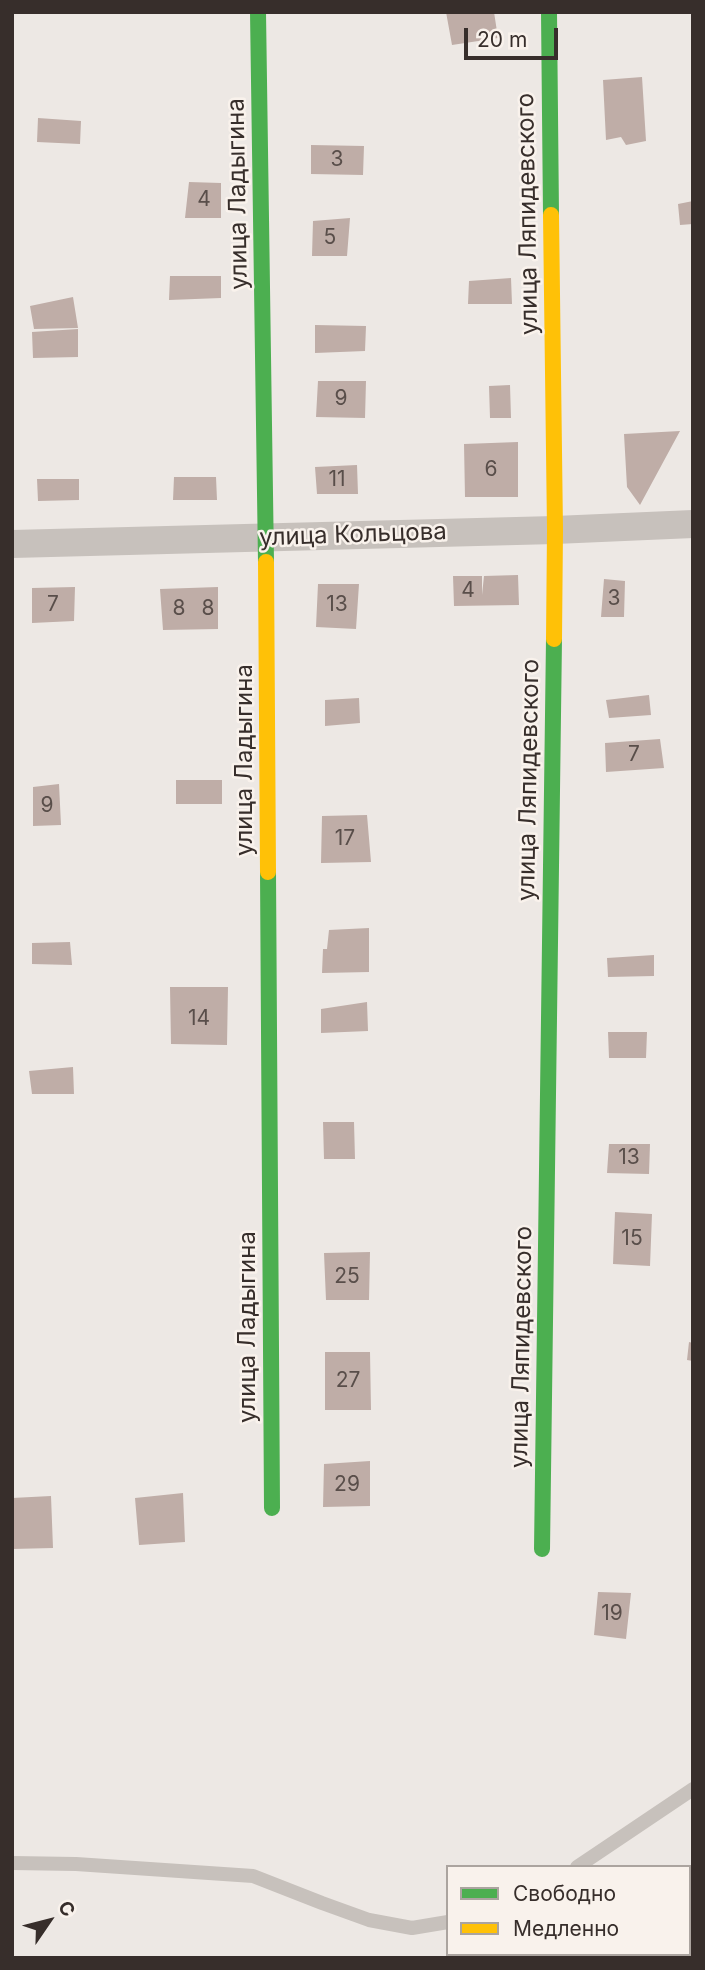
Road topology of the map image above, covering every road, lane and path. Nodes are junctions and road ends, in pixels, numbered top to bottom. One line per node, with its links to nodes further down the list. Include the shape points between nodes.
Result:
1 (258, 12): 5 (street, улица Ладыгина)
2 (549, 12): 4 (street, улица Ляпидевского)
3 (693, 524): 4 (street, улица Кольцова)
4 (555, 530): 5 (street, улица Кольцова); 8 (street, улица Ляпидевского)
5 (266, 538): 6 (street, улица Кольцова); 7 (street, улица Ладыгина)
6 (12, 544)
7 (272, 1508)
8 (542, 1549)
9 (693, 1788): 11 (lane)
10 (12, 1863): 12 (lane, via 253,1876 369,1920 412,1928)
11 (580, 1865)
12 (446, 1922)

